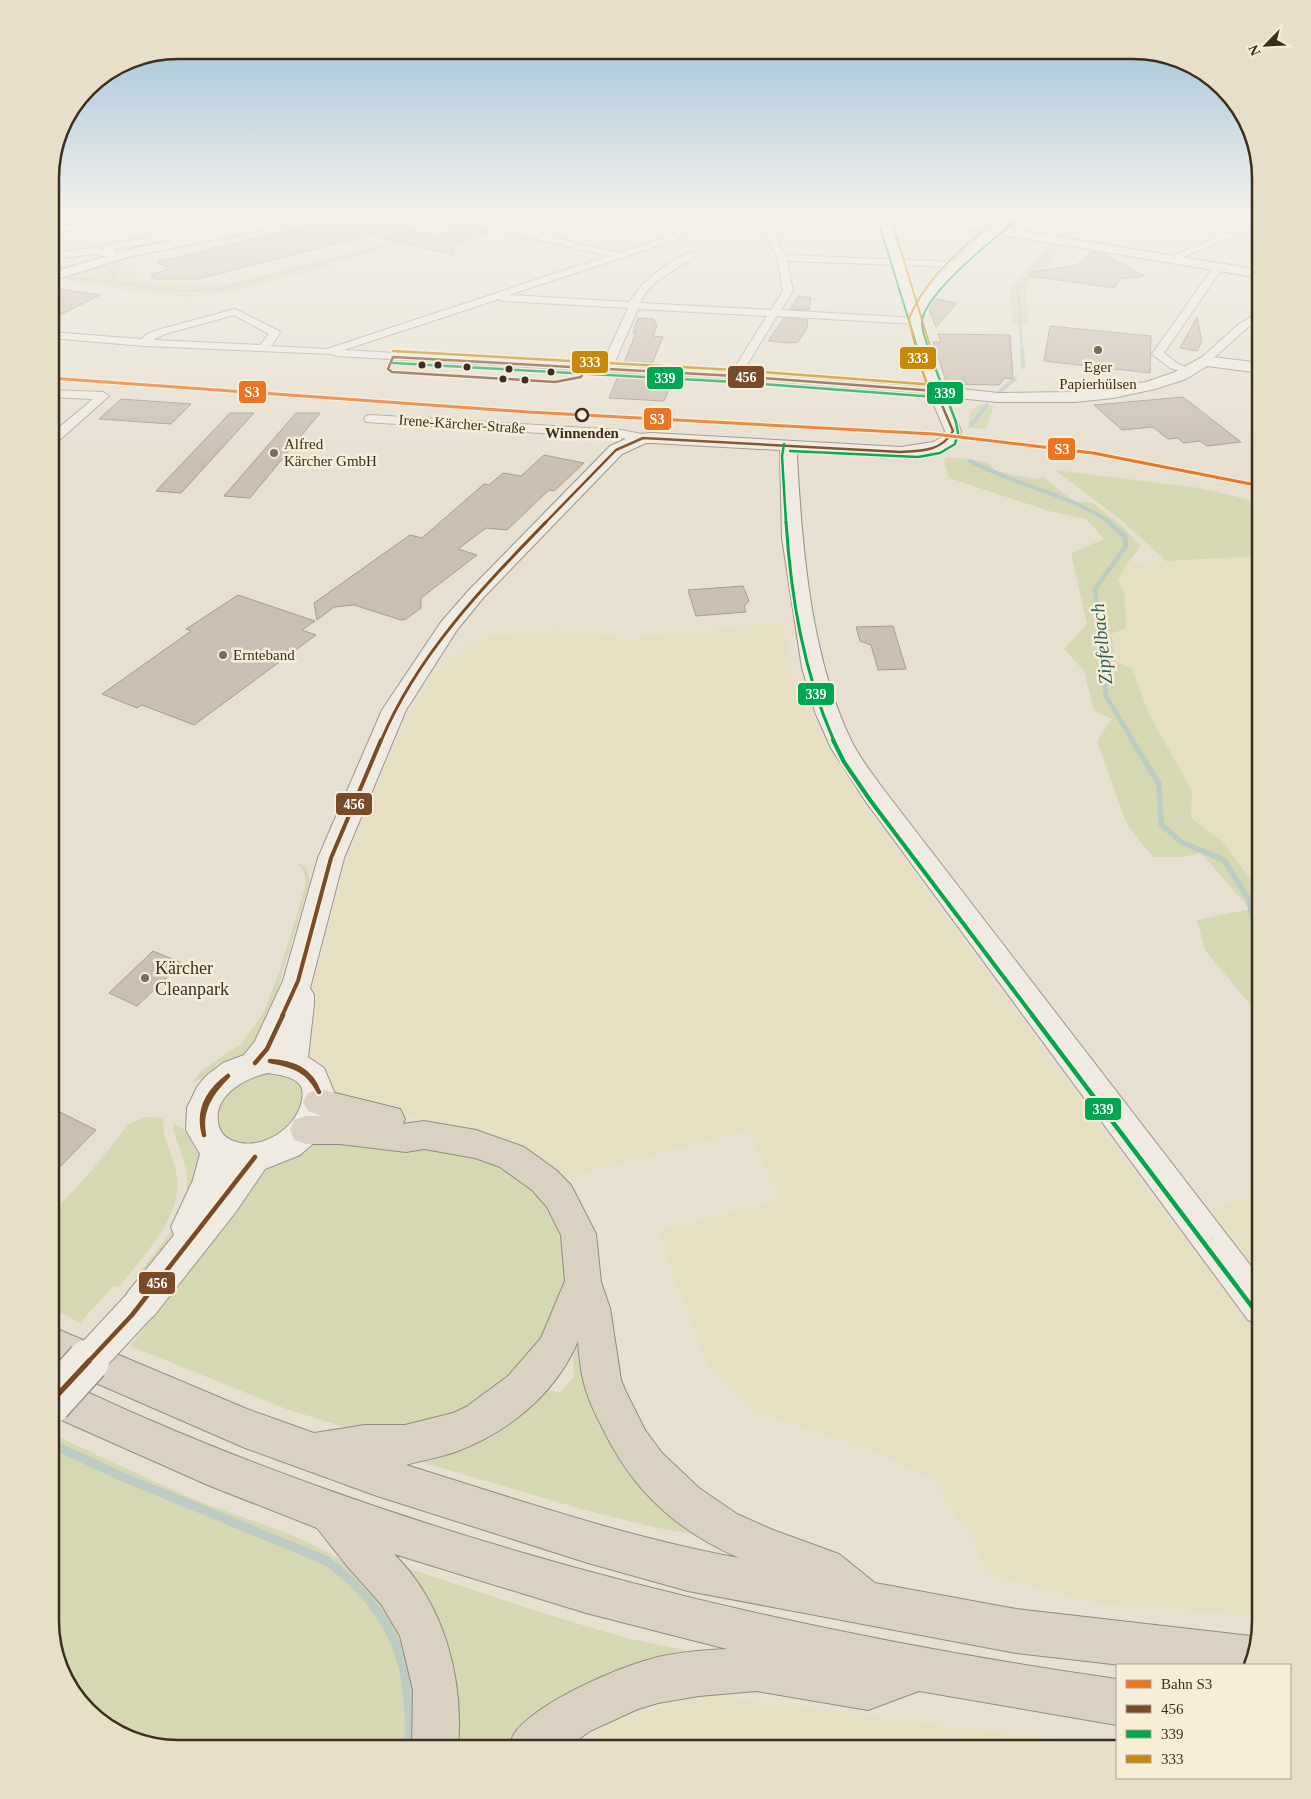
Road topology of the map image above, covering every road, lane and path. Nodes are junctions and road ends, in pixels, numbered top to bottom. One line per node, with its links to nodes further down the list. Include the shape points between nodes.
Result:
1 (498, 296): 7 (street)
2 (638, 296): 8 (street)
3 (785, 296): 9 (street)
4 (908, 296): 11 (main road)
5 (929, 296): 11 (main road, via 921,305)
6 (1198, 296): 19 (street, via 1158,354 1174,366)
7 (495, 297): 8 (street); 15 (street)
8 (634, 305): 9 (street); 18 (street)
9 (774, 313): 11 (street); 20 (street)
10 (1252, 320): 16 (street)
11 (916, 322): 21 (main road)
12 (59, 336): 13 (street)
13 (144, 343): 14 (street); 14 (street, via 161,332 236,312 275,334)
14 (263, 348): 15 (street)
15 (328, 352): 18 (street)
16 (1204, 361): 17 (main road); 19 (main road)
17 (1252, 367)
18 (606, 369): 20 (street)
19 (1191, 372): 21 (main road, via 1130,390 1075,397 1009,398)
20 (735, 376): 21 (street)
21 (936, 391): 26 (main road, via 953,431 950,440 938,447 901,452)
22 (59, 394): 24 (street, via 103,396)
23 (370, 418): 25 (street, Irene-Kärcher-Straße)
24 (59, 434)
25 (643, 438): 26 (main road); 27 (main road, via 616,450 476,594 394,710 332,858)
26 (790, 445): 37 (main road, via 792,538 813,668 843,748 963,914)
27 (298, 981): 28 (main road, via 267,1049); 29 (main road, via 300,1010 293,1043)
28 (255, 1063): 29 (main road, via 281,1061); 33 (main road, via 224,1079 205,1102 201,1112 202,1130)
29 (293, 1064): 30 (main road, via 310,1075 319,1092)
30 (319, 1102): 31 (main road, via 313,1121); 32 (highway, via 408,1123)
31 (306, 1130): 32 (highway, via 340,1130 406,1138); 34 (main road, via 278,1151)
32 (424, 1135): 36 (highway, via 476,1144 512,1157 544,1180 559,1196 578,1234)
33 (218, 1150): 34 (main road, via 229,1155); 35 (main road, via 204,1196)
34 (255, 1157): 35 (main road, via 223,1202)
35 (165, 1272): 39 (main road, bridge, via 140,1306)
36 (583, 1282): 41 (highway, via 554,1351 522,1390 480,1421 456,1432 405,1445); 43 (highway, via 592,1308 602,1380 621,1426 648,1467 684,1503 722,1529 824,1569)
37 (1252, 1296)
38 (59, 1348): 41 (highway, via 183,1402)
39 (59, 1393)
40 (59, 1399): 42 (highway, via 197,1462)
41 (312, 1452): 43 (highway, via 450,1500 688,1570)
42 (332, 1513): 45 (highway, via 498,1568 686,1618); 47 (highway, via 389,1578 416,1620 433,1676)
43 (868, 1606): 44 (highway, via 1016,1631)
44 (1246, 1657)
45 (869, 1673): 46 (highway, via 916,1670); 48 (highway, via 756,1669 658,1680 624,1691 574,1715)
46 (1116, 1702)
47 (435, 1740)
48 (541, 1740)

